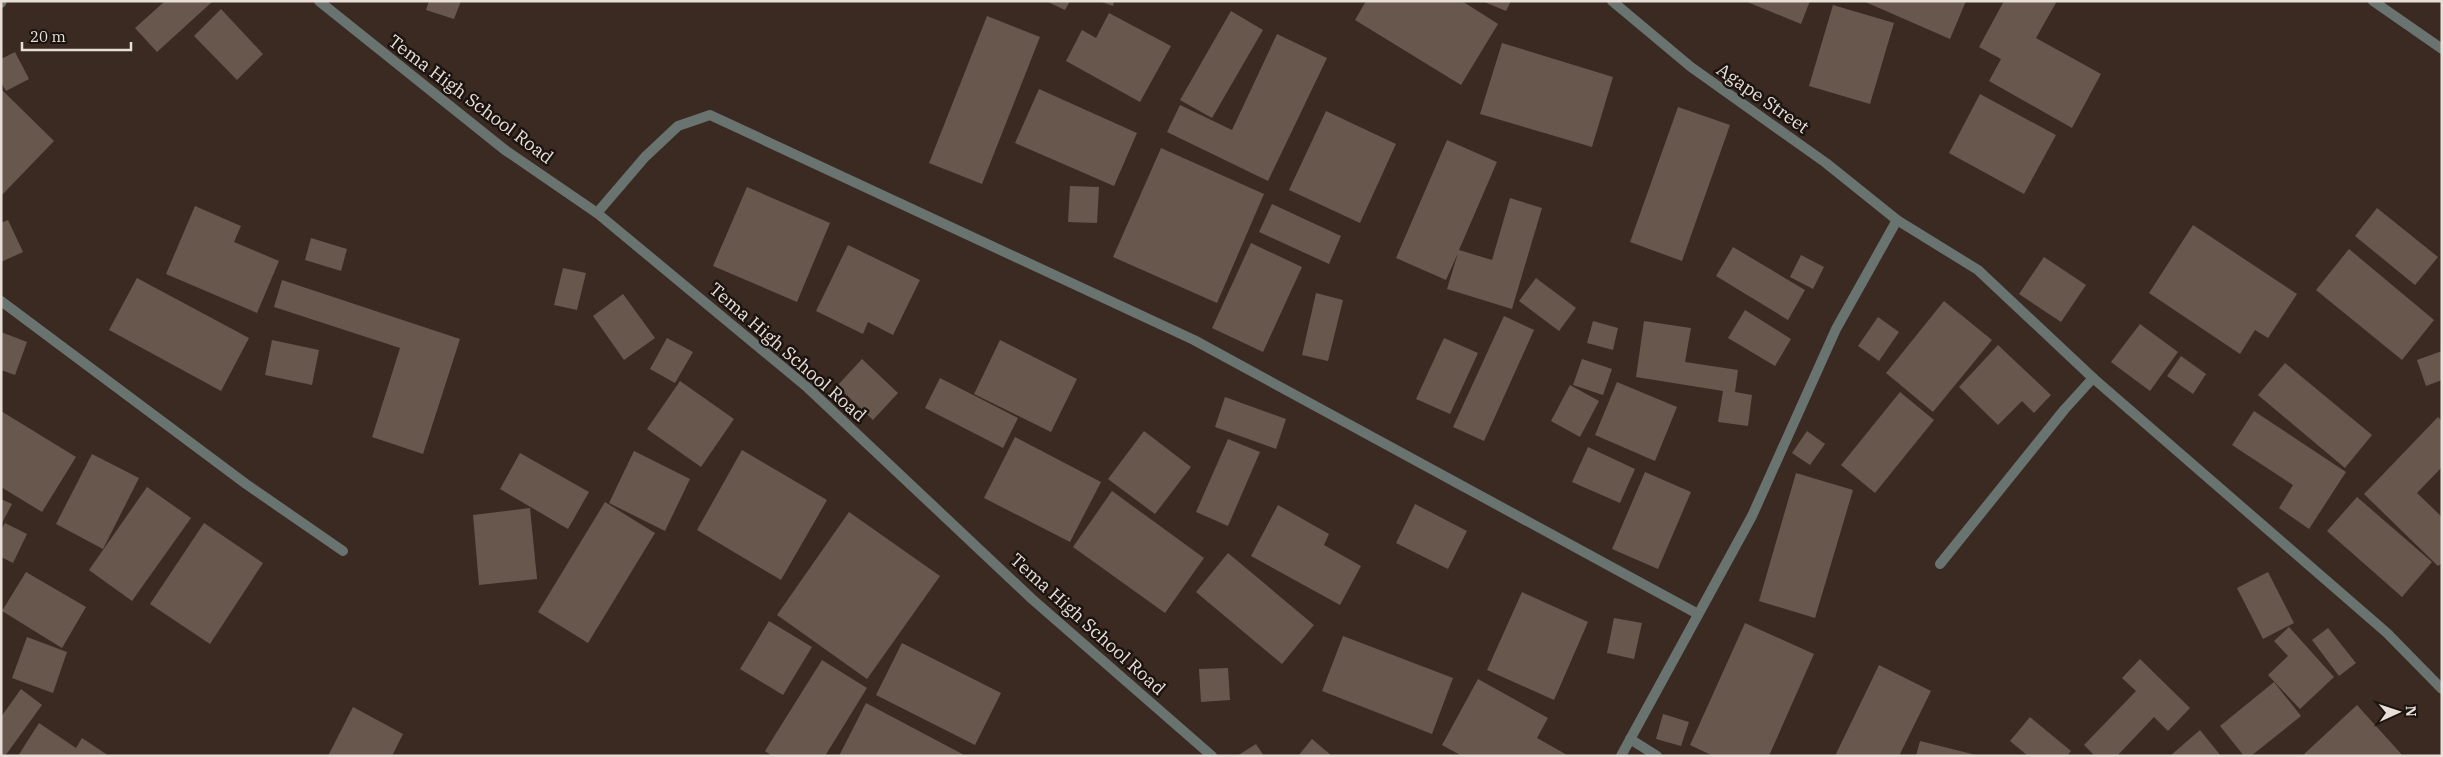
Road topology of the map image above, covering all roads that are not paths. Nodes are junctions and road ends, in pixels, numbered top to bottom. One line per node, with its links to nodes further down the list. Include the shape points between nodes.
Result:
1 (319, 1): 5 (street, Tema High School Road, via 505,150)
2 (1612, 1): 6 (street, Agape Street, via 1692,67 1826,163)
3 (2373, 1): 4 (street)
4 (2442, 49)
5 (597, 213): 11 (street, via 644,157 678,126 710,115 1194,340); 14 (street, Tema High School Road, via 808,388 1032,599)
6 (1897, 220): 8 (street, Agape Street, via 1978,270); 11 (street, via 1836,329 1752,516)
7 (1, 301): 9 (street, via 246,484)
8 (2093, 378): 10 (street); 12 (street, Agape Street, via 2387,633)
9 (343, 551)
10 (1940, 564)
11 (1698, 614): 13 (street)
12 (2442, 689)
13 (1630, 740): 15 (street); 16 (street)
14 (1212, 756)
15 (1622, 756)
16 (1657, 756)

